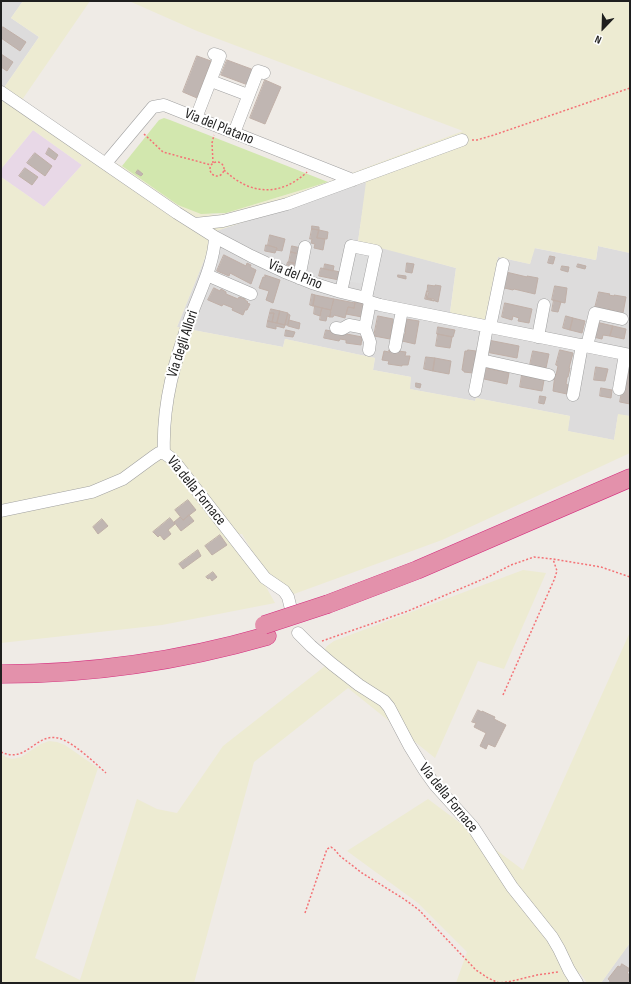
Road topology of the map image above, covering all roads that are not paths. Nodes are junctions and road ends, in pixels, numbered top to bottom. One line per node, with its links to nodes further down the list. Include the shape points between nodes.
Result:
1 (214, 54): 3 (street, via 220,56)
2 (264, 73): 5 (street, via 258,71)
3 (211, 81): 5 (street); 6 (street)
4 (1, 92): 9 (street, Via del Pino)
5 (248, 95): 7 (street)
6 (196, 118): 7 (street, Via del Platano); 9 (street, Via del Platano, via 164,105 153,108)
7 (234, 132): 10 (street, Via del Platano)
8 (462, 140): 10 (street)
9 (106, 163): 11 (street, Via del Pino)
10 (353, 180): 11 (street, via 281,206 223,221)
11 (195, 224): 12 (street, Via del Pino)
12 (215, 237): 15 (street, Via degli Allori); 16 (street, Via del Pino)
13 (305, 248): 16 (street)
14 (503, 264): 23 (street)
15 (207, 275): 18 (street); 36 (street, Via degli Allori, via 171,378 164,417)
16 (299, 278): 17 (street, Via del Pino)
17 (341, 292): 19 (street, Via del Pino); 19 (street, via 351,246 376,251)
18 (251, 294)
19 (368, 300): 21 (street, Via del Pino); 25 (street)
20 (544, 305): 26 (street)
21 (402, 310): 23 (street, Via del Pino); 28 (street)
22 (622, 319): 27 (street, via 595,313)
23 (489, 327): 26 (street, Via del Pino); 31 (street)
24 (336, 328): 25 (street, via 342,329 349,325)
25 (365, 328): 29 (street, via 370,342)
26 (538, 337): 27 (street, Via del Pino)
27 (585, 346): 30 (street, Via del Pino); 35 (street)
28 (395, 347)
29 (369, 350)
30 (628, 355): 33 (street)
31 (481, 360): 32 (street); 34 (street)
32 (549, 375)
33 (619, 389)
34 (474, 391)
35 (573, 395)
36 (164, 453): 39 (street, Via della Fornace, via 159,453 123,479 92,492); 40 (street, Via della Fornace, via 178,466 264,578 284,591)
37 (630, 478): 41 (highway)
38 (630, 490): 41 (highway, via 434,575)
39 (1, 511)
40 (291, 609)
41 (329, 610): 42 (highway, bridge)
42 (266, 631): 44 (highway, via 102,658); 45 (highway, via 211,651 124,666 58,673)
43 (298, 633): 46 (street, Via della Fornace, via 389,707 425,771 482,839 512,887 552,937)
44 (1, 663)
45 (1, 674)
46 (577, 983)

